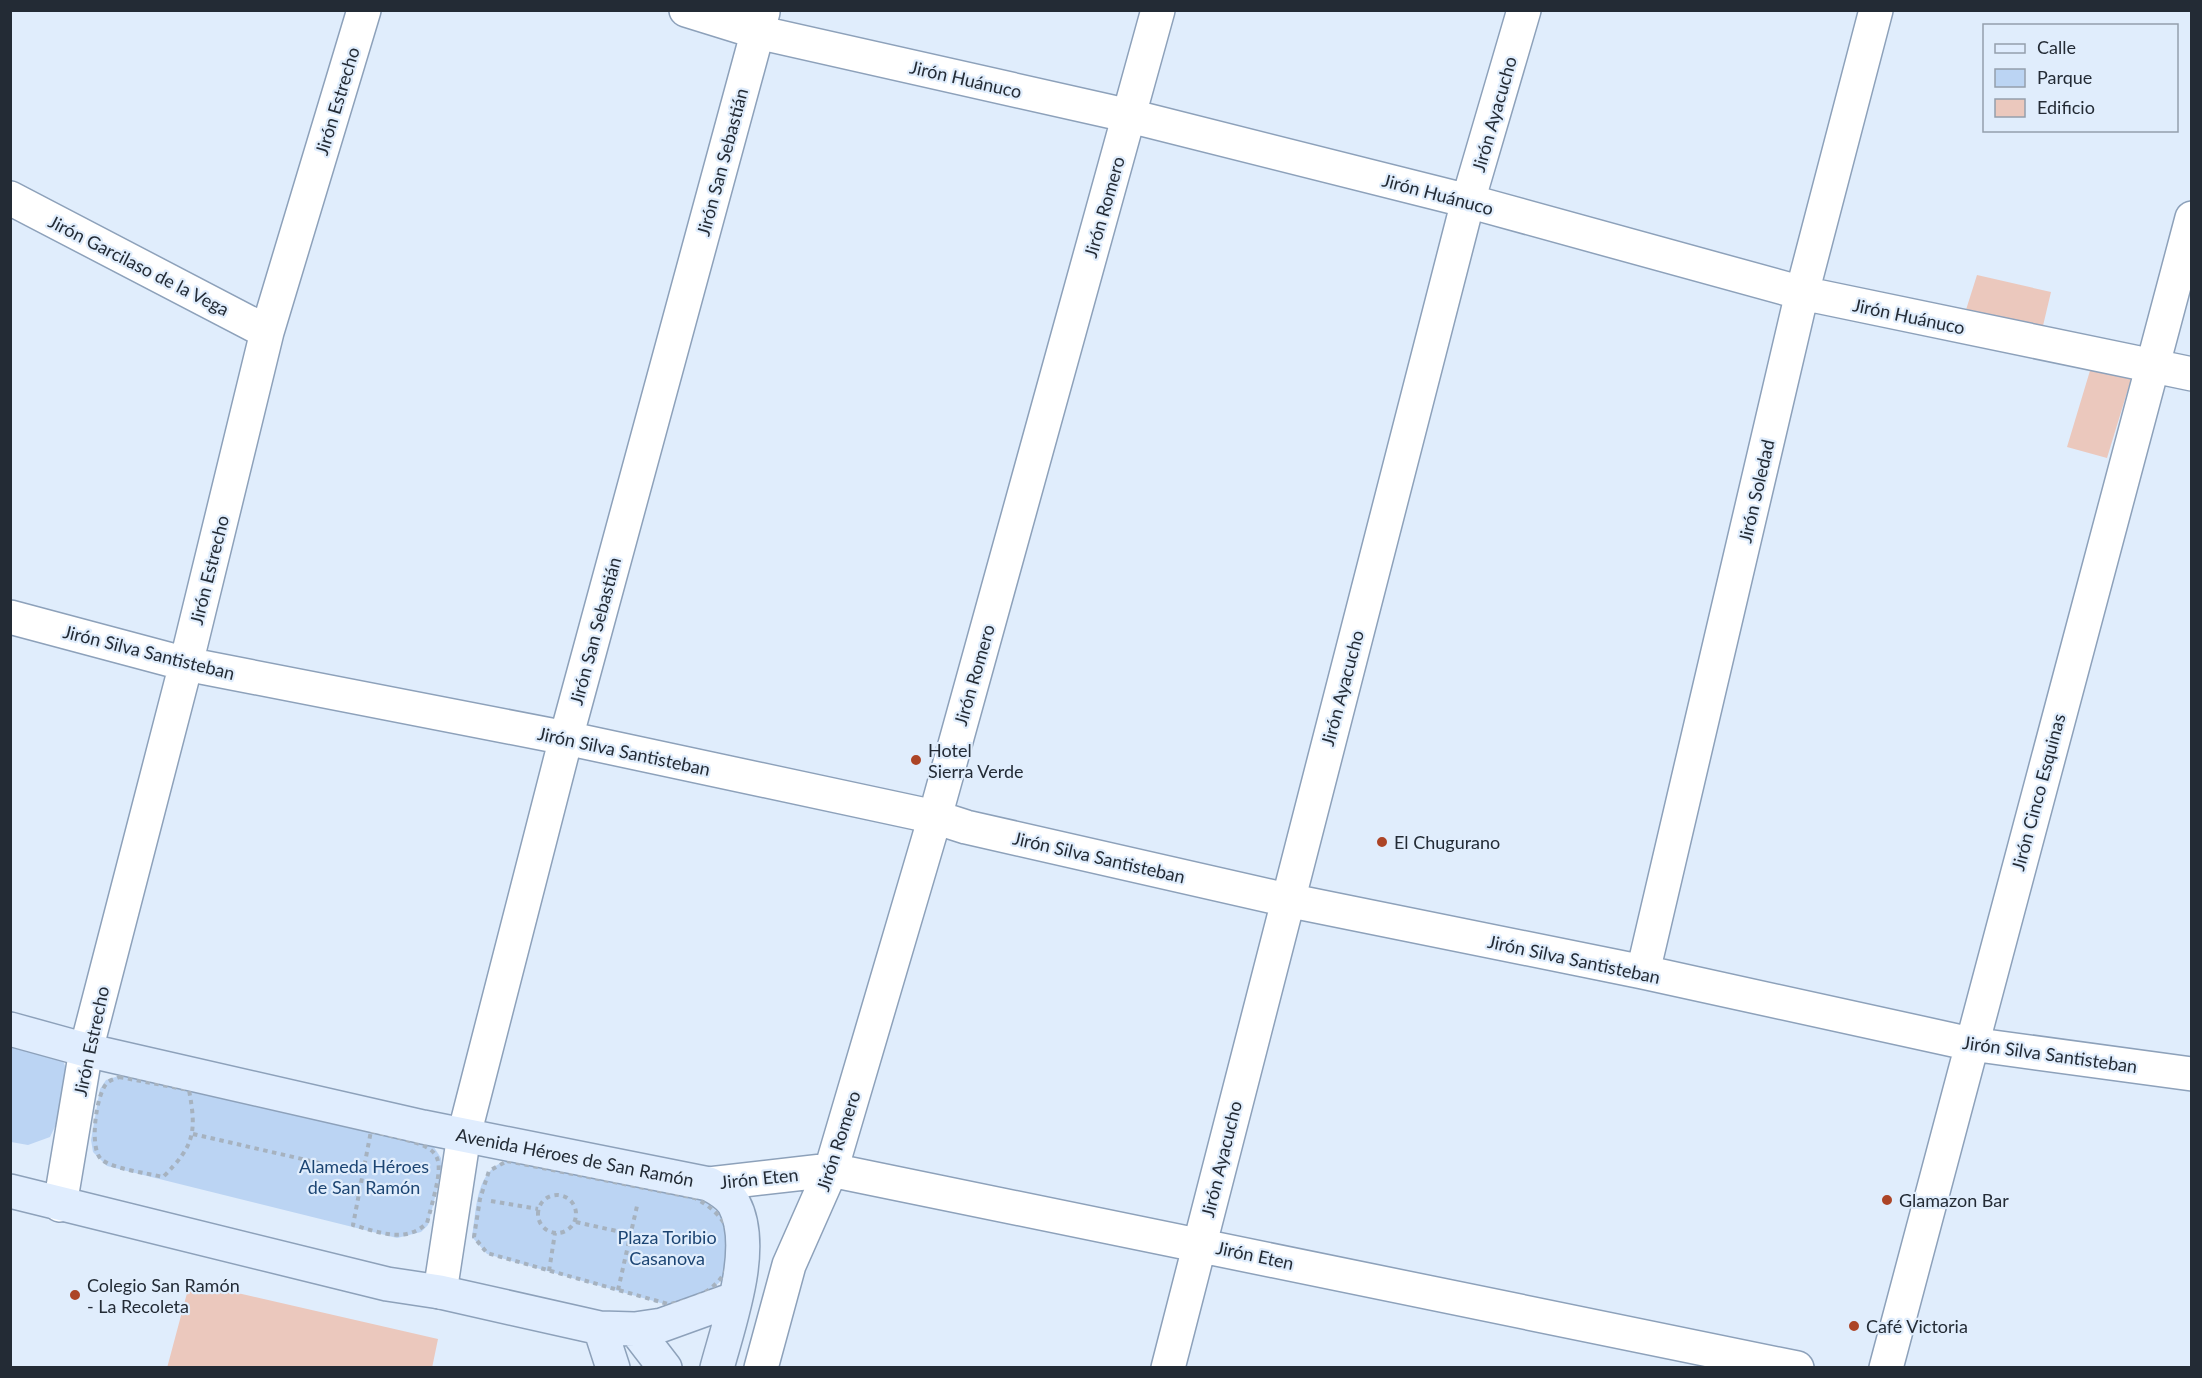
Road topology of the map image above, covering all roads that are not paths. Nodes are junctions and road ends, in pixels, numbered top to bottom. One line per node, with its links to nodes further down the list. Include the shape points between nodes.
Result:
1 (364, 10): 12 (street, Jirón Estrecho)
2 (686, 10): 6 (street, Jirón Huánuco)
3 (1158, 10): 7 (street, Jirón Romero)
4 (1524, 10): 9 (street, Jirón Ayacucho)
5 (1876, 10): 11 (street, Jirón Soledad)
6 (760, 21): 7 (street, Jirón Huánuco); 17 (street, Jirón San Sebastián)
7 (1130, 116): 9 (street, Jirón Huánuco); 18 (street, Jirón Romero)
8 (10, 198): 12 (street, Jirón Garcilaso de la Vega)
9 (1468, 201): 11 (street, Jirón Huánuco); 19 (street, Jirón Ayacucho)
10 (2192, 218): 13 (street, Jirón Cinco Esquinas)
11 (1802, 293): 13 (street, Jirón Huánuco); 20 (street, Jirón Soledad)
12 (267, 332): 16 (street, Jirón Estrecho)
13 (2151, 367): 14 (street, Jirón Huánuco); 22 (street, Jirón Cinco Esquinas)
14 (2192, 374)
15 (10, 617): 16 (street, Jirón Silva Santisteban)
16 (186, 664): 17 (street, Jirón Silva Santisteban); 23 (street, Jirón Estrecho)
17 (566, 738): 18 (street, Jirón Silva Santisteban); 25 (street, Jirón San Sebastián)
18 (935, 817): 19 (street, Jirón Silva Santisteban); 26 (street, Jirón Romero)
19 (1287, 900): 20 (street, Jirón Silva Santisteban); 30 (street, Jirón Ayacucho)
20 (1643, 972): 22 (street, Jirón Silva Santisteban)
21 (10, 1029): 23 (main road, Avenida Héroes de San Ramón)
22 (1971, 1044): 24 (street, Jirón Silva Santisteban); 42 (street, Jirón Cinco Esquinas)
23 (86, 1050): 25 (main road, Avenida Héroes de San Ramón); 29 (street, Jirón Estrecho)
24 (2192, 1074)
25 (464, 1135): 27 (main road, Avenida Héroes de San Ramón); 32 (street, Jirón San Sebastián)
26 (831, 1170): 27 (street, Jirón Eten); 30 (street, Jirón Eten); 31 (street, Jirón Romero)
27 (709, 1184): 33 (main road, Avenida Héroes de San Ramón, via 734,1203 740,1221 744,1254)
28 (10, 1191): 29 (main road)
29 (60, 1205): 32 (main road, via 387,1284)
30 (1199, 1244): 40 (street, Jirón Ayacucho); 41 (street, Jirón Eten)
31 (789, 1265): 33 (street); 39 (street, Jirón Romero)
32 (440, 1292): 34 (main road)
33 (734, 1299): 35 (main road, via 685,1319); 38 (main road, Avenida Héroes de San Ramón)
34 (600, 1328): 35 (main road); 36 (main road)
35 (635, 1329): 37 (main road)
36 (613, 1368)
37 (665, 1368)
38 (717, 1368)
39 (761, 1368)
40 (1168, 1368)
41 (1797, 1368)
42 (1886, 1368)

